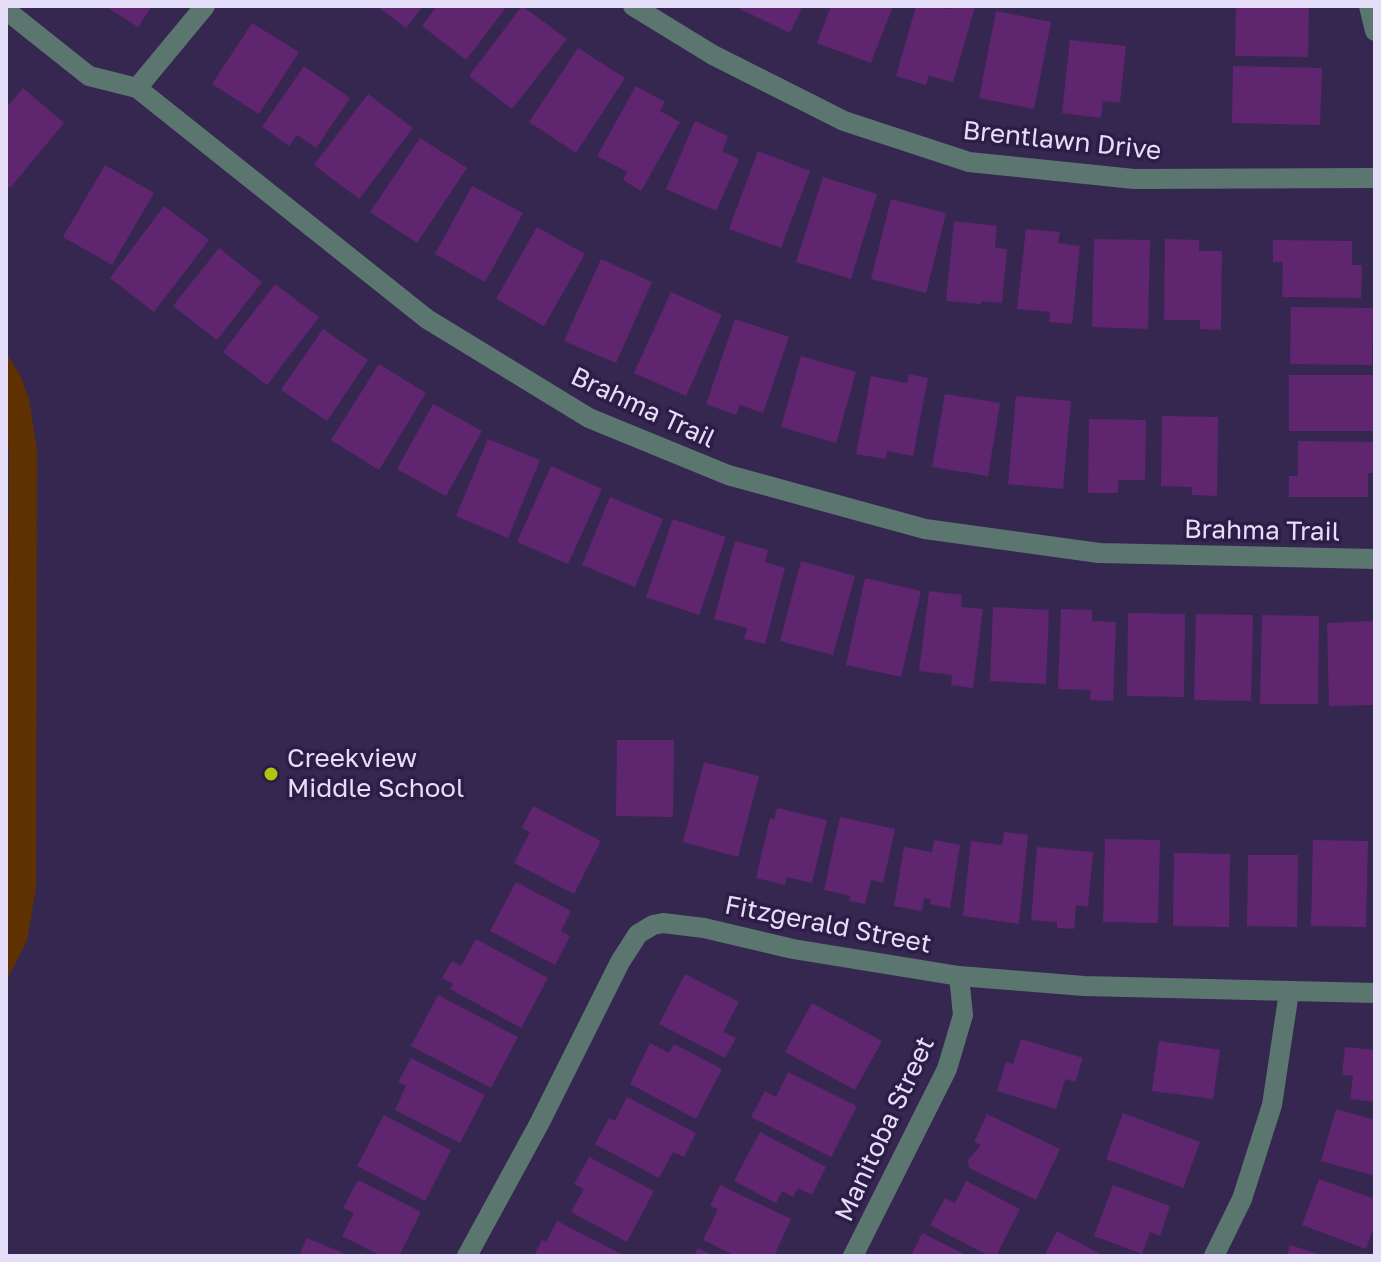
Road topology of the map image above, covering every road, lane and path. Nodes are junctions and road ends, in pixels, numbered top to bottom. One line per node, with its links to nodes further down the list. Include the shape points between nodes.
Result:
1 (205, 6): 6 (street)
2 (633, 6): 7 (street, Brentlawn Drive, via 713,55 844,121 969,162 1134,179)
3 (1369, 6): 5 (street)
4 (6, 10): 6 (street, Brahma Trail, via 89,76)
5 (1375, 31)
6 (137, 88): 8 (street, Brahma Trail, via 427,319 589,418 728,475 925,529 1099,553)
7 (1375, 178)
8 (1375, 559)
9 (959, 976): 10 (street, Fitzgerald Street); 12 (street, Fitzgerald Street, via 793,949 704,928 663,923 646,929 620,962); 13 (street, Manitoba Street, via 963,1015 947,1069)
10 (1289, 992): 11 (street, Fitzgerald Street); 14 (street, via 1272,1105 1242,1199)
11 (1375, 993)
12 (467, 1256)
13 (853, 1256)
14 (1214, 1256)

